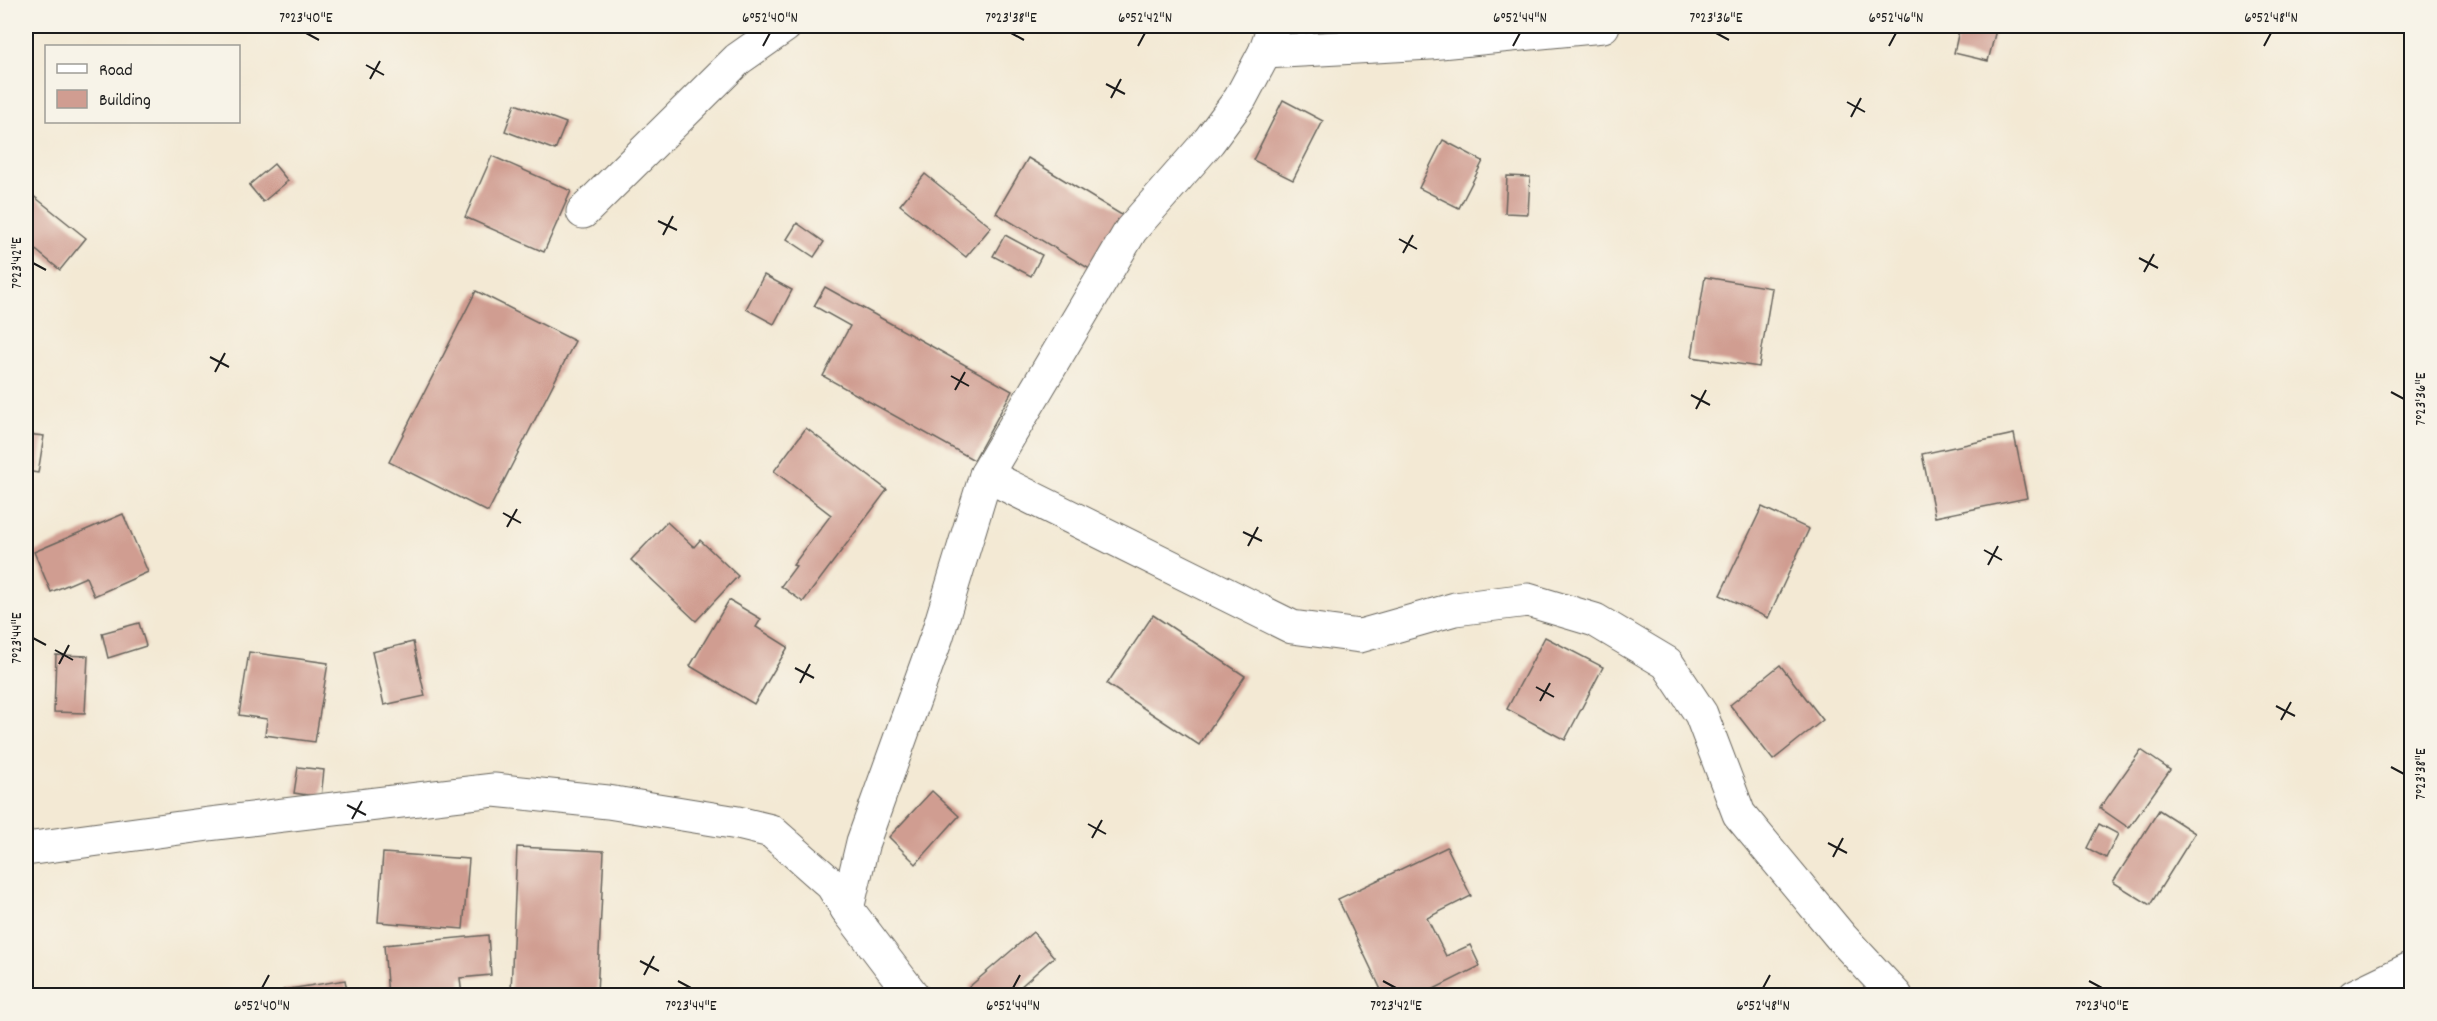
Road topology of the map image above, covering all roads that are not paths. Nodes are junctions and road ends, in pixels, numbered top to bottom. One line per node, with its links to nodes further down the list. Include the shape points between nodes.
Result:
1 (785, 26): 4 (street, via 738,59)
2 (1603, 26): 3 (street, via 1430,43)
3 (1270, 39): 5 (street, via 1240,99 1209,141 1131,230)
4 (583, 212)
5 (986, 475): 7 (street, via 937,636 863,842); 10 (street, via 1292,627 1360,636 1455,609 1528,600 1595,620 1667,663 1701,714 1739,814 1841,937)
6 (26, 849): 7 (street, via 494,790 608,802 771,831 832,885)
7 (847, 909): 9 (street)
8 (2412, 968): 11 (street)
9 (913, 996)
10 (1896, 996)
11 (2354, 996)

